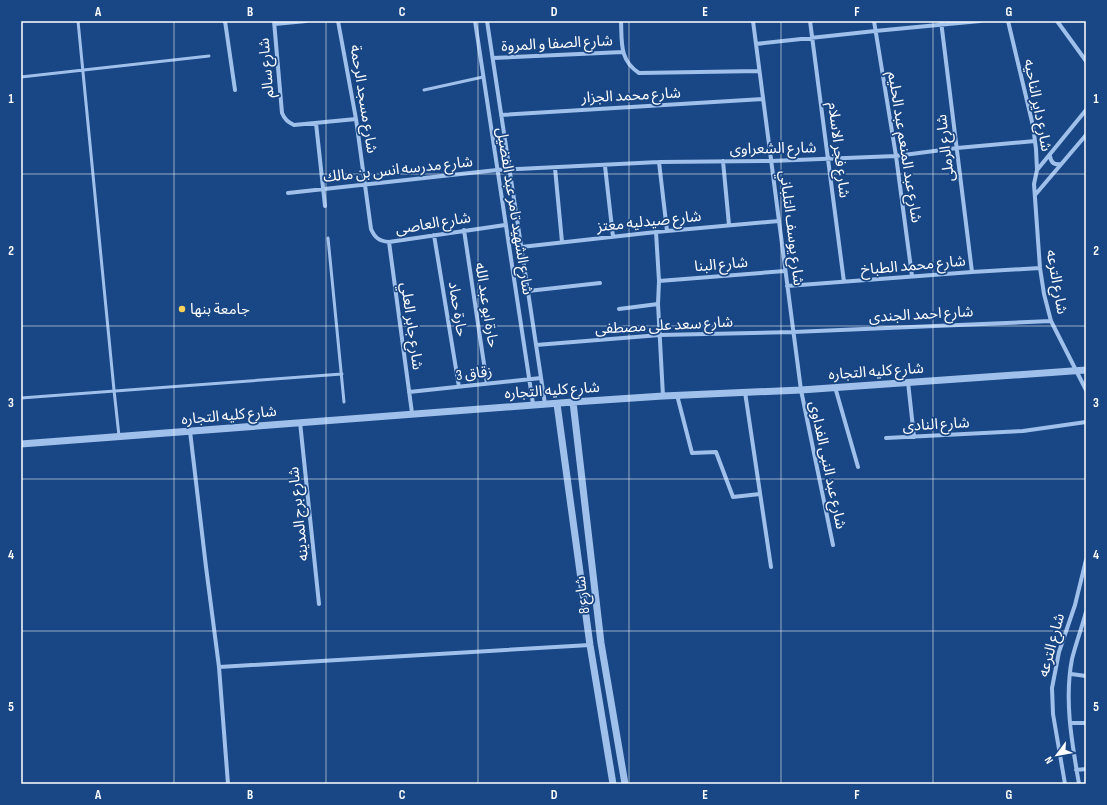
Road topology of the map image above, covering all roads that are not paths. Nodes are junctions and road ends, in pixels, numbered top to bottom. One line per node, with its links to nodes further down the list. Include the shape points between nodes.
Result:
1 (78, 21): 23 (lane)
2 (224, 21): 27 (street)
3 (306, 21): 14 (street)
4 (338, 21): 32 (street, شارع مسجد الرحمة)
5 (475, 21): 26 (street, شارع الشهيد تامر عبد الفضيل)
6 (487, 21): 21 (street, شارع الشهيد تامر عبد الفضيل)
7 (621, 21): 19 (street)
8 (753, 21): 18 (street, شارع يوسف التلباني)
9 (810, 21): 17 (street, شارع فجر الاسلام)
10 (874, 21): 16 (street, شارع عبد المنعم عبد الحليم)
11 (980, 21): 15 (street)
12 (1008, 21): 35 (street, شارع داير الناحيه)
13 (1057, 21): 22 (street)
14 (274, 22): 33 (street, شارع سالم, via 282,113 289,123)
15 (941, 23): 16 (street); 36 (street, شارع الرملى)
16 (875, 31): 17 (street); 37 (street, شارع عبد المنعم عبد الحليم)
17 (812, 38): 18 (street); 39 (street, شارع فجر الاسلام)
18 (756, 44): 24 (street, شارع يوسف التلباني)
19 (623, 52): 21 (street, شارع الصفا و المروة); 24 (street, via 628,64 639,74)
20 (209, 56): 23 (lane)
21 (493, 58): 31 (street, شارع الشهيد تامر عبد الفضيل)
22 (1086, 61)
23 (83, 70): 25 (lane); 91 (lane)
24 (759, 71): 29 (street, شارع يوسف التلباني)
25 (21, 77)
26 (483, 77): 28 (lane); 46 (street, شارع الشهيد تامر عبد الفضيل)
27 (235, 90)
28 (424, 90)
29 (763, 99): 31 (street, شارع محمد الجزار); 42 (street, شارع يوسف التلباني)
30 (1086, 110): 38 (street)
31 (502, 115): 47 (street, شارع الشهيد تامر عبد الفضيل)
32 (356, 119): 33 (street); 49 (street, شارع مسجد الرحمة)
33 (316, 123): 50 (street)
34 (1086, 135): 43 (street)
35 (1035, 141): 36 (street, شارع الشعراوى); 48 (street, شارع داير الناحيه)
36 (957, 148): 37 (street, شارع الشعراوى); 69 (street, شارع الرملى)
37 (896, 156): 39 (street, شارع الشعراوى); 70 (street, شارع عبد المنعم عبد الحليم)
38 (1050, 156): 43 (street, via 1053,163); 48 (street)
39 (828, 160): 42 (street, شارع الشعراوى); 72 (street, شارع فجر الاسلام)
40 (723, 161): 41 (street, شارع الشعراوى); 42 (street, شارع الشعراوى); 56 (street)
41 (659, 162): 44 (street, شارع الشعراوى); 59 (street)
42 (771, 162): 54 (street, شارع يوسف التلباني)
43 (1061, 164): 52 (street)
44 (605, 166): 45 (street, شارع الشعراوى); 62 (street)
45 (555, 168): 47 (street, شارع الشعراوى); 65 (street)
46 (497, 170): 47 (street, شارع مدرسه انس بن مالك); 49 (street, شارع مدرسه انس بن مالك); 55 (street, شارع الشهيد تامر عبد الفضيل)
47 (510, 170): 66 (street, شارع الشهيد تامر عبد الفضيل)
48 (1037, 170): 52 (street, شارع داير الناحيه)
49 (365, 185): 50 (street, شارع مدرسه انس بن مالك); 57 (street, شارع مسجد الرحمة)
50 (324, 189): 51 (street, شارع مدرسه انس بن مالك); 53 (street)
51 (288, 193)
52 (1035, 195): 67 (street, شارع الترعه)
53 (325, 206)
54 (779, 221): 56 (street, شارع صيدليه معتز); 68 (street, شارع يوسف التلباني)
55 (505, 225): 58 (street, شارع العاصى); 86 (street, شارع الشهيد تامر عبد الفضيل)
56 (729, 226): 59 (street, شارع صيدليه معتز)
57 (371, 229): 64 (street, شارع العاصى, via 380,241)
58 (464, 230): 61 (street, شارع العاصى); 88 (street, حارة ابو عبد الله)
59 (667, 231): 60 (street, شارع صيدليه معتز)
60 (656, 232): 62 (street, شارع صيدليه معتز); 71 (street)
61 (434, 235): 64 (street, شارع العاصى); 89 (street, حارة حماد)
62 (612, 237): 65 (street, شارع صيدليه معتز)
63 (328, 238): 84 (lane)
64 (388, 242): 94 (street, شارع جابر العلي)
65 (562, 242): 66 (street, شارع صيدليه معتز)
66 (521, 247): 75 (street, شارع الشهيد تامر عبد الفضيل)
67 (1040, 268): 69 (street, شارع محمد الطباخ); 78 (street, شارع الترعه)
68 (785, 271): 71 (street, شارع البنا); 74 (street, شارع يوسف التلباني)
69 (972, 272): 70 (street, شارع محمد الطباخ)
70 (912, 276): 72 (street, شارع محمد الطباخ)
71 (659, 281): 76 (street)
72 (844, 282): 74 (street, شارع محمد الطباخ)
73 (600, 283): 75 (street)
74 (787, 286): 79 (street, شارع يوسف التلباني)
75 (528, 291): 81 (street, شارع الشهيد تامر عبد الفضيل)
76 (658, 304): 77 (street); 80 (street)
77 (619, 309)
78 (1050, 321): 79 (street, شارع احمد الجندى); 82 (street, شارع الترعه)
79 (793, 332): 80 (street, شارع سعد على مصطفى); 92 (street, شارع يوسف التلباني)
80 (660, 336): 81 (street, شارع سعد على مصطفى); 97 (street)
81 (536, 345): 85 (street, شارع الشهيد تامر عبد الفضيل)
82 (1076, 370): 83 (street, شارع كليه التجاره); 87 (street, شارع كليه التجاره); 93 (street, شارع الترعه)
83 (1086, 370)
84 (342, 374): 91 (lane); 99 (lane)
85 (541, 378): 86 (street, زقاق 3); 102 (street, شارع الشهيد تامر عبد الفضيل)
86 (528, 379): 88 (street, زقاق 3); 101 (street, شارع الشهيد تامر عبد الفضيل)
87 (908, 382): 90 (street, شارع كليه التجاره); 109 (street)
88 (487, 384): 89 (street, زقاق 3)
89 (459, 387): 94 (street, زقاق 3)
90 (835, 387): 92 (street, شارع كليه التجاره); 112 (street)
91 (114, 390): 98 (lane); 108 (lane)
92 (801, 390): 95 (street, شارع كليه التجاره); 114 (street, شارع عبد النبى الفداوى)
93 (1086, 390)
94 (409, 392): 104 (street, شارع جابر العلي)
95 (745, 392): 96 (street, شارع كليه التجاره); 113 (street)
96 (677, 395): 97 (street, شارع كليه التجاره); 113 (street, via 692,453 716,452 733,497)
97 (663, 396): 100 (street, شارع كليه التجاره)
98 (21, 398)
99 (344, 402)
100 (573, 402): 103 (street, شارع كليه التجاره); 125 (street, شارع 8, via 601,643)
101 (532, 404): 102 (street, شارع كليه التجاره); 104 (street, شارع كليه التجاره)
102 (545, 404): 103 (street, شارع كليه التجاره)
103 (557, 404): 121 (street, شارع 8)
104 (412, 413): 105 (street, شارع كليه التجاره)
105 (300, 422): 107 (street, شارع كليه التجاره); 117 (street, شارع برج المدينه)
106 (1086, 422): 109 (street, شارع النادى, via 1023,431)
107 (190, 431): 108 (street, شارع كليه التجاره); 122 (street)
108 (119, 436): 111 (street, شارع كليه التجاره)
109 (914, 437): 110 (street, شارع النادى)
110 (886, 438)
111 (21, 444)
112 (858, 467)
113 (760, 494): 116 (street)
114 (833, 545)
115 (1086, 560): 134 (street, شارع الترعه, via 1059,652 1052,688 1053,714)
116 (771, 567)
117 (319, 604)
118 (1086, 612): 119 (street, شارع الترعه)
119 (1080, 631): 120 (street); 123 (street, شارع الترعه, via 1072,659)
120 (1086, 632)
121 (590, 645): 122 (street); 126 (street, شارع 8)
122 (219, 667): 131 (street)
123 (1071, 674): 124 (street); 127 (street, شارع الترعه)
124 (1086, 676)
125 (611, 698): 126 (street); 133 (street, شارع 8)
126 (599, 700): 132 (street, شارع 8)
127 (1070, 723): 128 (street); 130 (street, شارع الترعه)
128 (1086, 723)
129 (1086, 769): 130 (street)
130 (1076, 770): 135 (street, شارع الترعه)
131 (228, 784)
132 (614, 784)
133 (625, 784)
134 (1065, 784)
135 (1079, 784)

